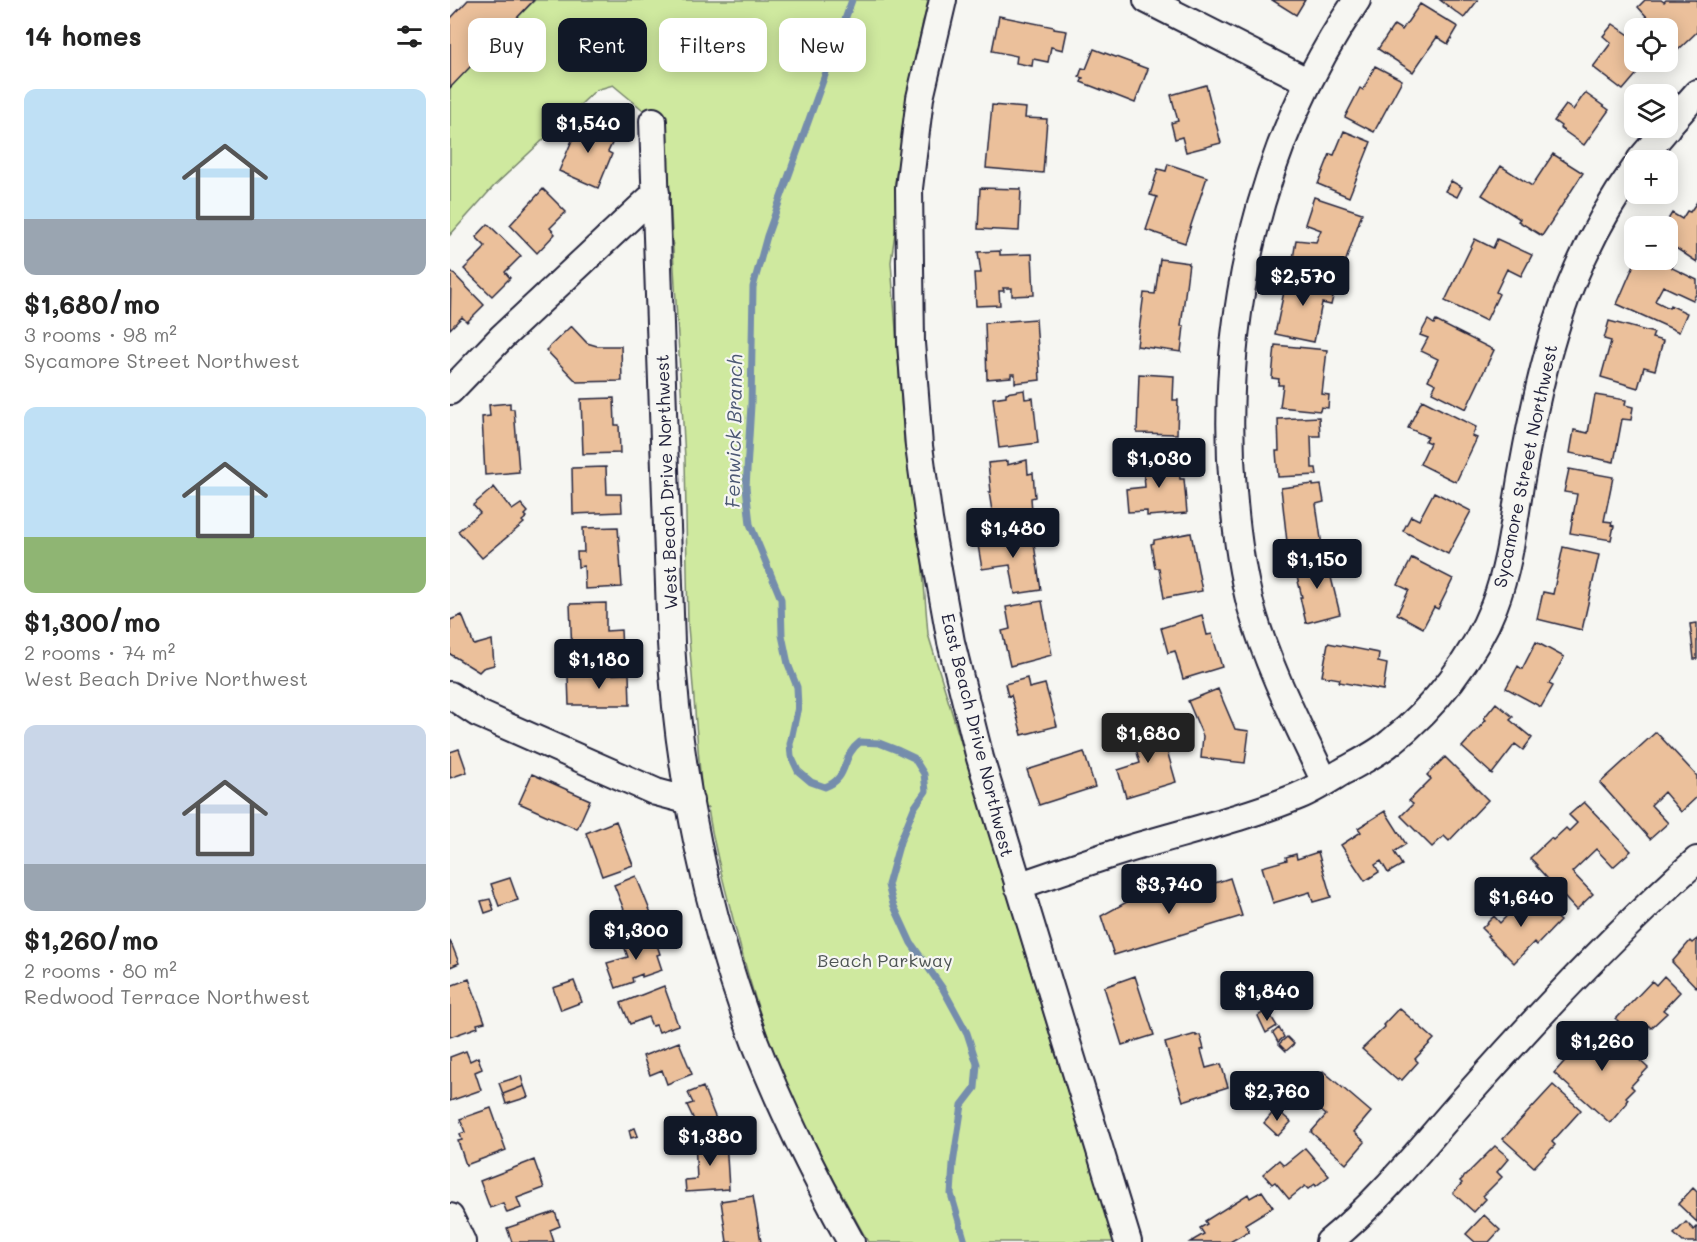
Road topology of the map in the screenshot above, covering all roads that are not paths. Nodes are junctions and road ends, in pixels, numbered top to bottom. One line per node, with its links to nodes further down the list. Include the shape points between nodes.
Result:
1 (944, 0): 17 (street, East Beach Drive Northwest, via 920,98 909,188 914,394 930,528 951,642)
2 (1148, 0): 4 (street)
3 (1357, 0): 4 (street)
4 (1309, 82): 14 (street, via 1278,154 1247,261 1234,341 1230,432 1236,522 1251,608 1270,662)
5 (1697, 93): 6 (street)
6 (1678, 115)
7 (653, 121): 11 (street, West Beach Drive Northwest)
8 (1658, 138): 9 (street)
9 (1649, 150)
10 (1624, 186): 14 (street, Sycamore Street Northwest, via 1591,239 1557,320 1541,376 1506,568 1481,633 1445,687 1400,735)
11 (656, 193): 12 (street, via 501,337); 15 (street, West Beach Drive Northwest, via 672,665)
12 (450, 391)
13 (450, 695): 15 (street, via 477,714 656,792)
14 (1325, 782): 17 (street, Sycamore Street Northwest, via 1263,809)
15 (690, 801): 20 (street, West Beach Drive Northwest, via 716,917 748,1023 796,1138)
16 (1697, 860): 22 (street, via 1578,974 1391,1180)
17 (1018, 886): 21 (street, East Beach Drive Northwest)
18 (450, 1217): 19 (street)
19 (462, 1242)
20 (851, 1242)
21 (1128, 1242)
22 (1329, 1242)

